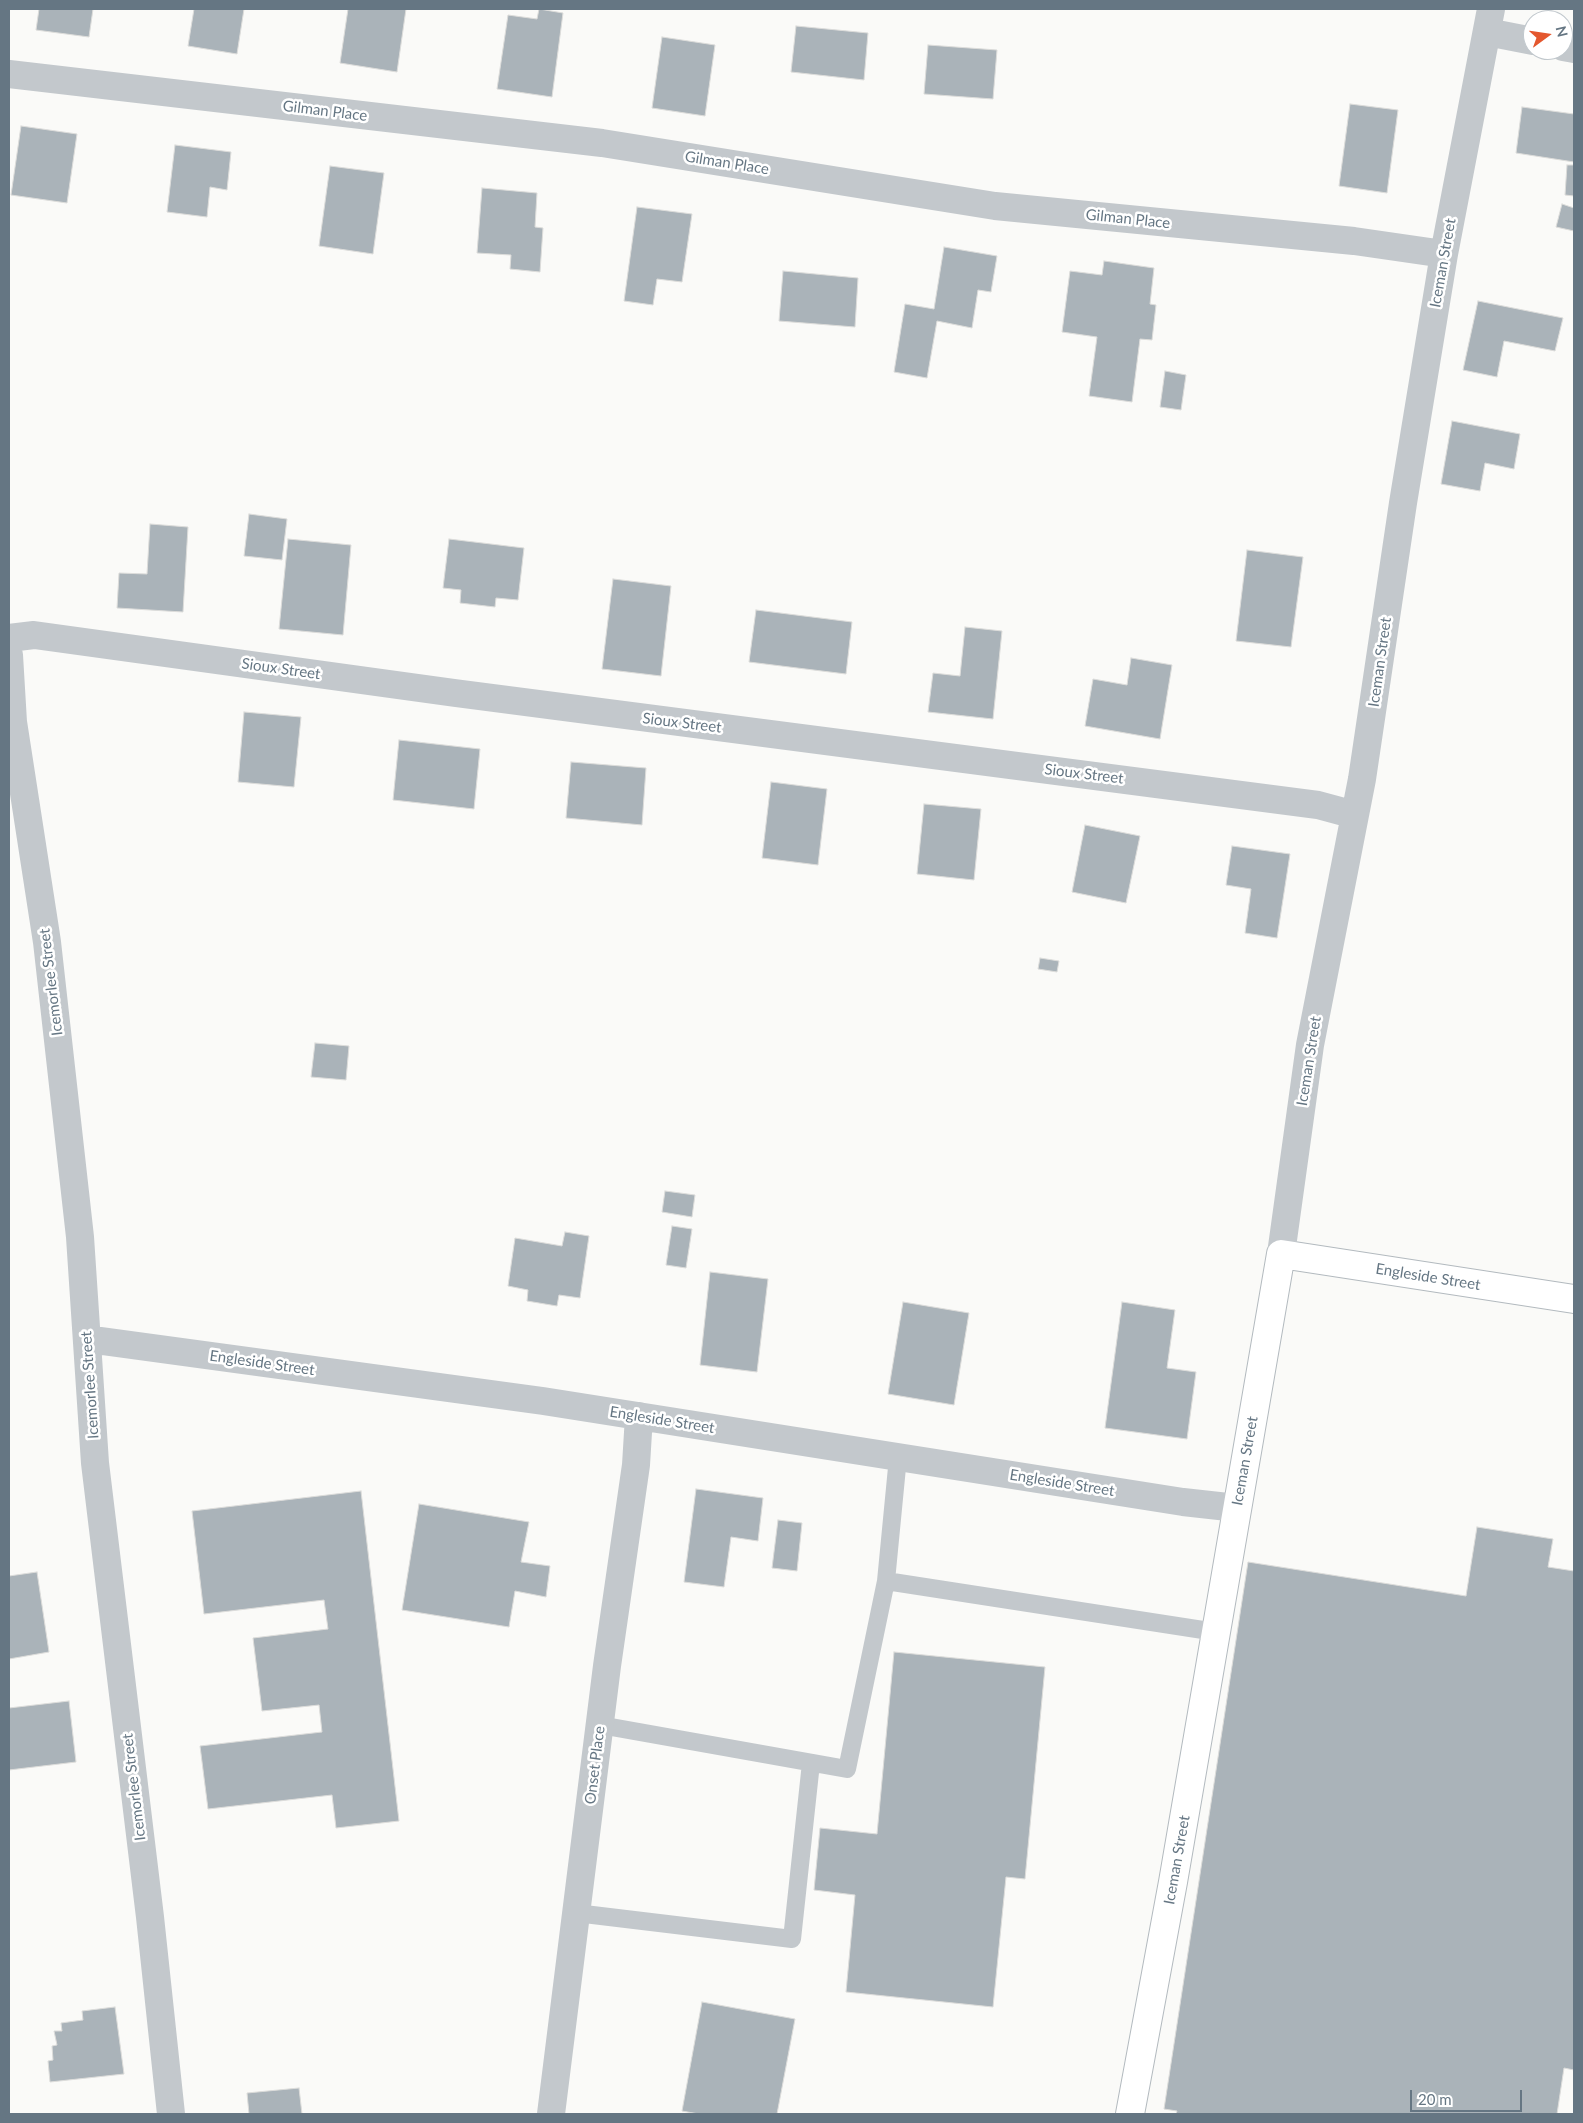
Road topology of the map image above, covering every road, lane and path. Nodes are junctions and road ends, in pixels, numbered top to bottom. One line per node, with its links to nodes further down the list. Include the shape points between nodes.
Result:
1 (1489, 20): 2 (street); 4 (street, Iceman Street)
2 (1523, 36)
3 (9, 74): 4 (street, Gilman Place, via 602,143 995,206 1347,240)
4 (1444, 254): 7 (street, Iceman Street)
5 (9, 638): 7 (street, Sioux Street, via 34,635 1318,805)
6 (9, 655): 10 (street, Icemorlee Street, via 12,722 48,951 80,1237)
7 (1355, 815): 8 (street, Iceman Street, via 1310,1045)
8 (1281, 1254): 9 (main road, Engleside Street); 13 (main road, Iceman Street)
9 (1574, 1299)
10 (87, 1339): 11 (street, Engleside Street); 19 (street, Icemorlee Street, via 95,1463)
11 (639, 1416): 12 (street, Engleside Street); 16 (street, Onset Place, via 636,1465)
12 (898, 1457): 13 (street, Engleside Street); 14 (lane)
13 (1237, 1508): 15 (main road, Iceman Street)
14 (886, 1581): 15 (lane); 17 (lane, via 847,1769)
15 (1216, 1632): 21 (main road, Iceman Street)
16 (600, 1725): 17 (lane); 18 (street, Onset Place)
17 (811, 1763): 18 (lane, via 792,1939)
18 (576, 1913): 20 (street, Onset Place)
19 (172, 2114)
20 (551, 2114)
21 (1130, 2114)

